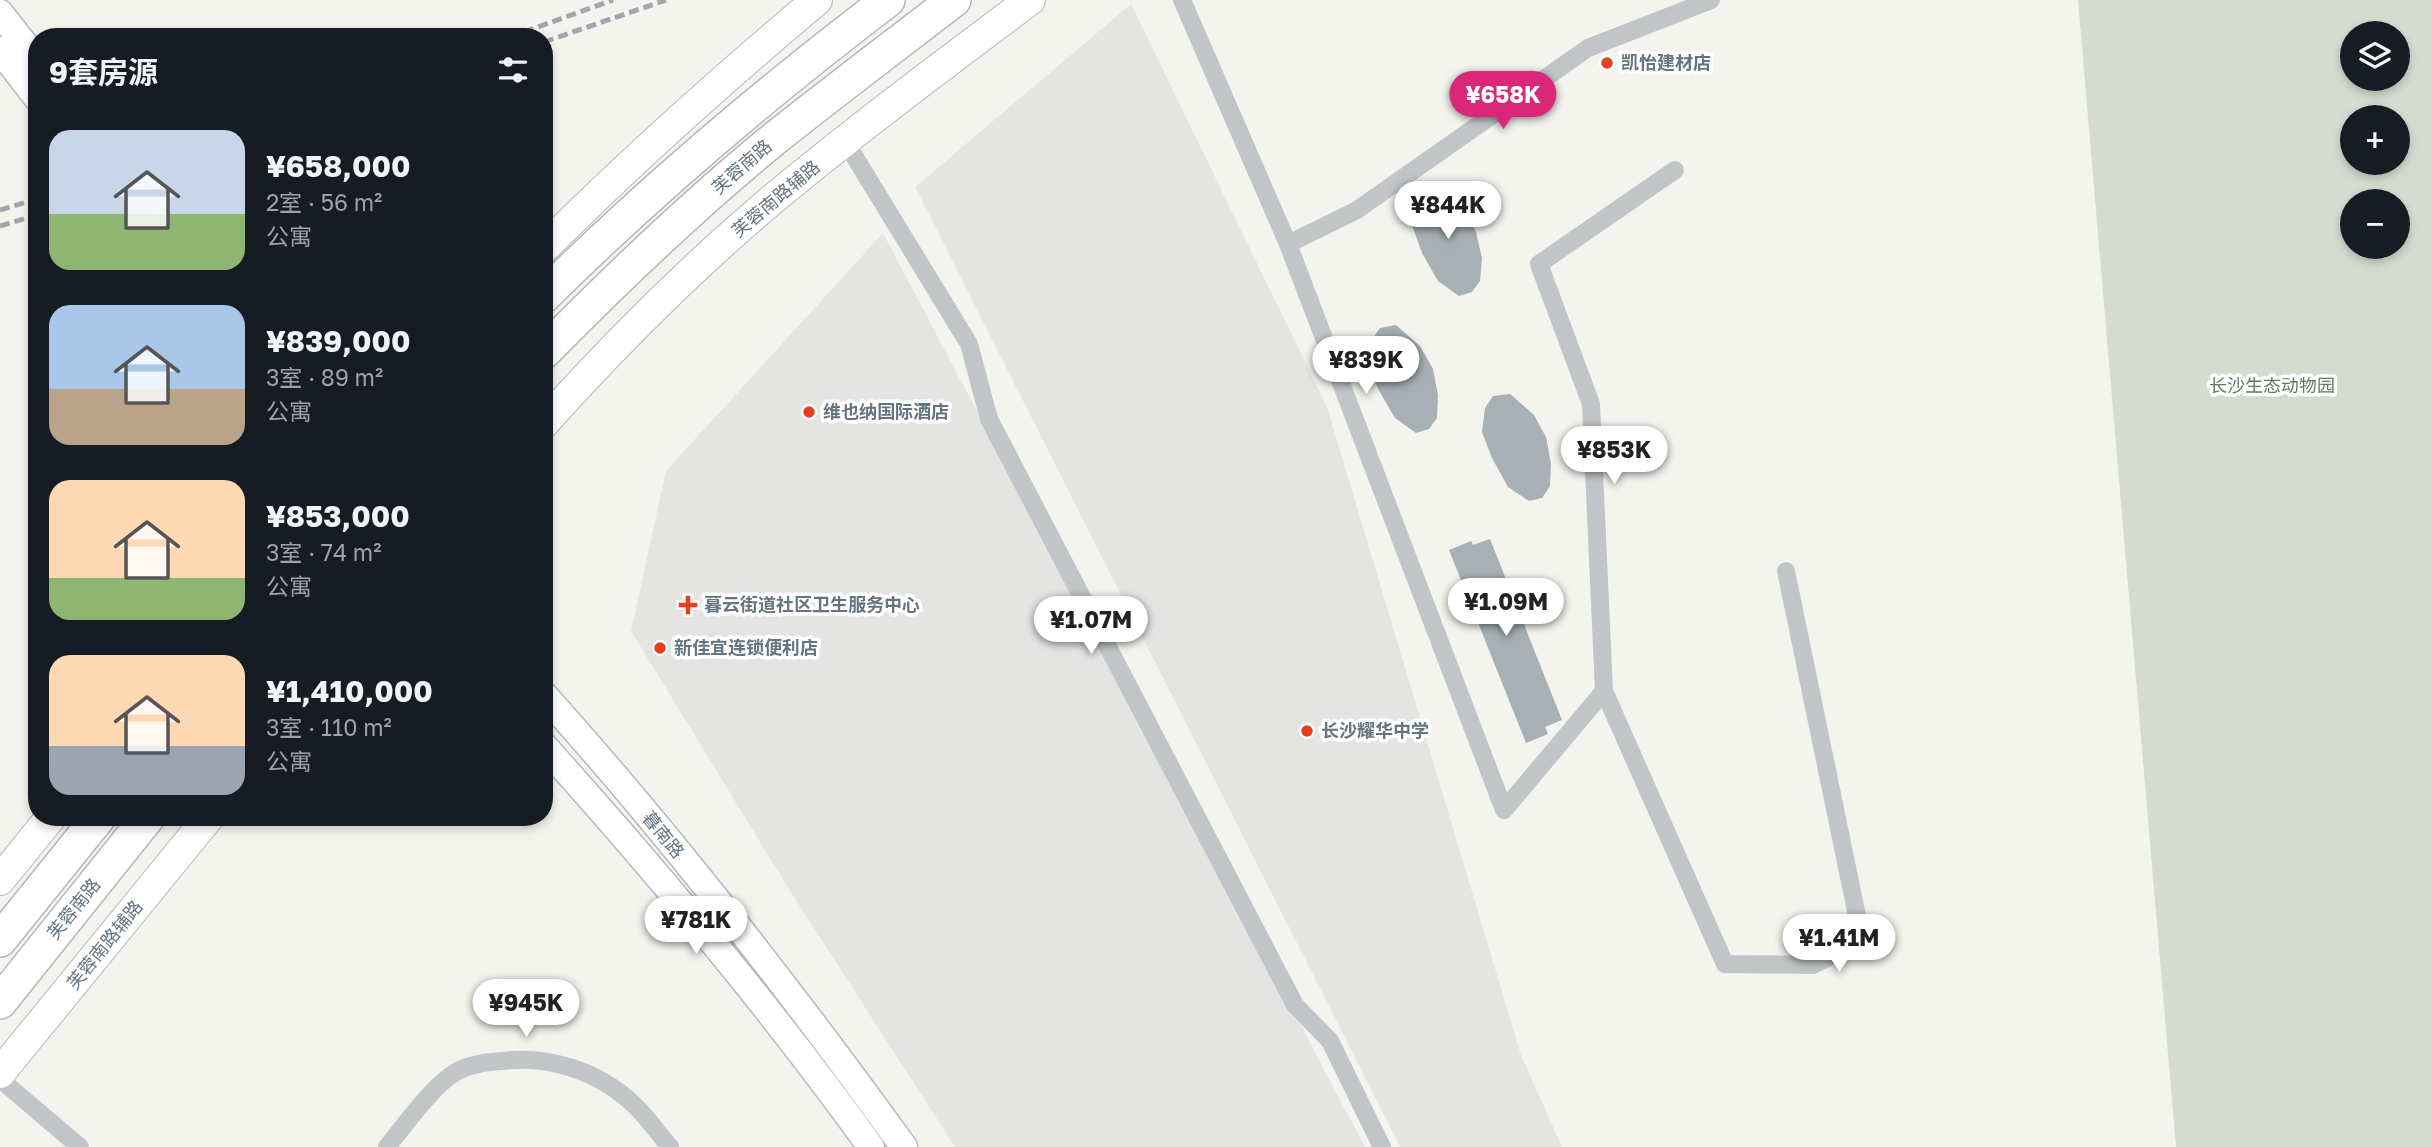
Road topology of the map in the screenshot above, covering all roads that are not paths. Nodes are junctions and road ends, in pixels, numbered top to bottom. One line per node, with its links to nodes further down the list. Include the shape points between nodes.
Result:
1 (817, 0): 13 (main road, via 627,166)
2 (888, 0): 15 (highway, via 730,125)
3 (954, 0): 16 (highway, 芙蓉南路, via 762,149 679,221)
4 (1030, 0): 11 (main road, 芙蓉南路辅路)
5 (1182, 0): 14 (street)
6 (1711, 0): 14 (street, via 1588,48 1357,210)
7 (0, 13): 8 (main road)
8 (28, 49)
9 (0, 50): 10 (main road)
10 (28, 86)
11 (845, 141): 17 (main road, 芙蓉南路辅路, via 685,278); 36 (street, via 969,344 989,419 1295,1004 1330,1041)
12 (1675, 170): 19 (street, via 1539,264 1591,404)
13 (553, 239)
14 (1288, 244): 19 (street, via 1504,810)
15 (553, 287)
16 (553, 343)
17 (553, 413)
18 (1786, 571): 19 (street, via 1862,940 1813,965 1725,964)
19 (1604, 691)
20 (553, 706): 35 (main road, 暮南路, via 801,1006)
21 (553, 756): 34 (main road, 暮南路, via 713,939)
22 (44, 826): 26 (main road)
23 (92, 826): 27 (highway)
24 (141, 826): 28 (highway, 芙蓉南路)
25 (202, 826): 29 (main road, 芙蓉南路辅路)
26 (0, 880)
27 (0, 940)
28 (0, 1002)
29 (0, 1073)
30 (0, 1079): 31 (street)
31 (80, 1147)
32 (387, 1147): 33 (street, via 424,1101 456,1072 482,1063 526,1058 595,1076 632,1102)
33 (670, 1147)
34 (871, 1147)
35 (904, 1147)
36 (1382, 1147)

